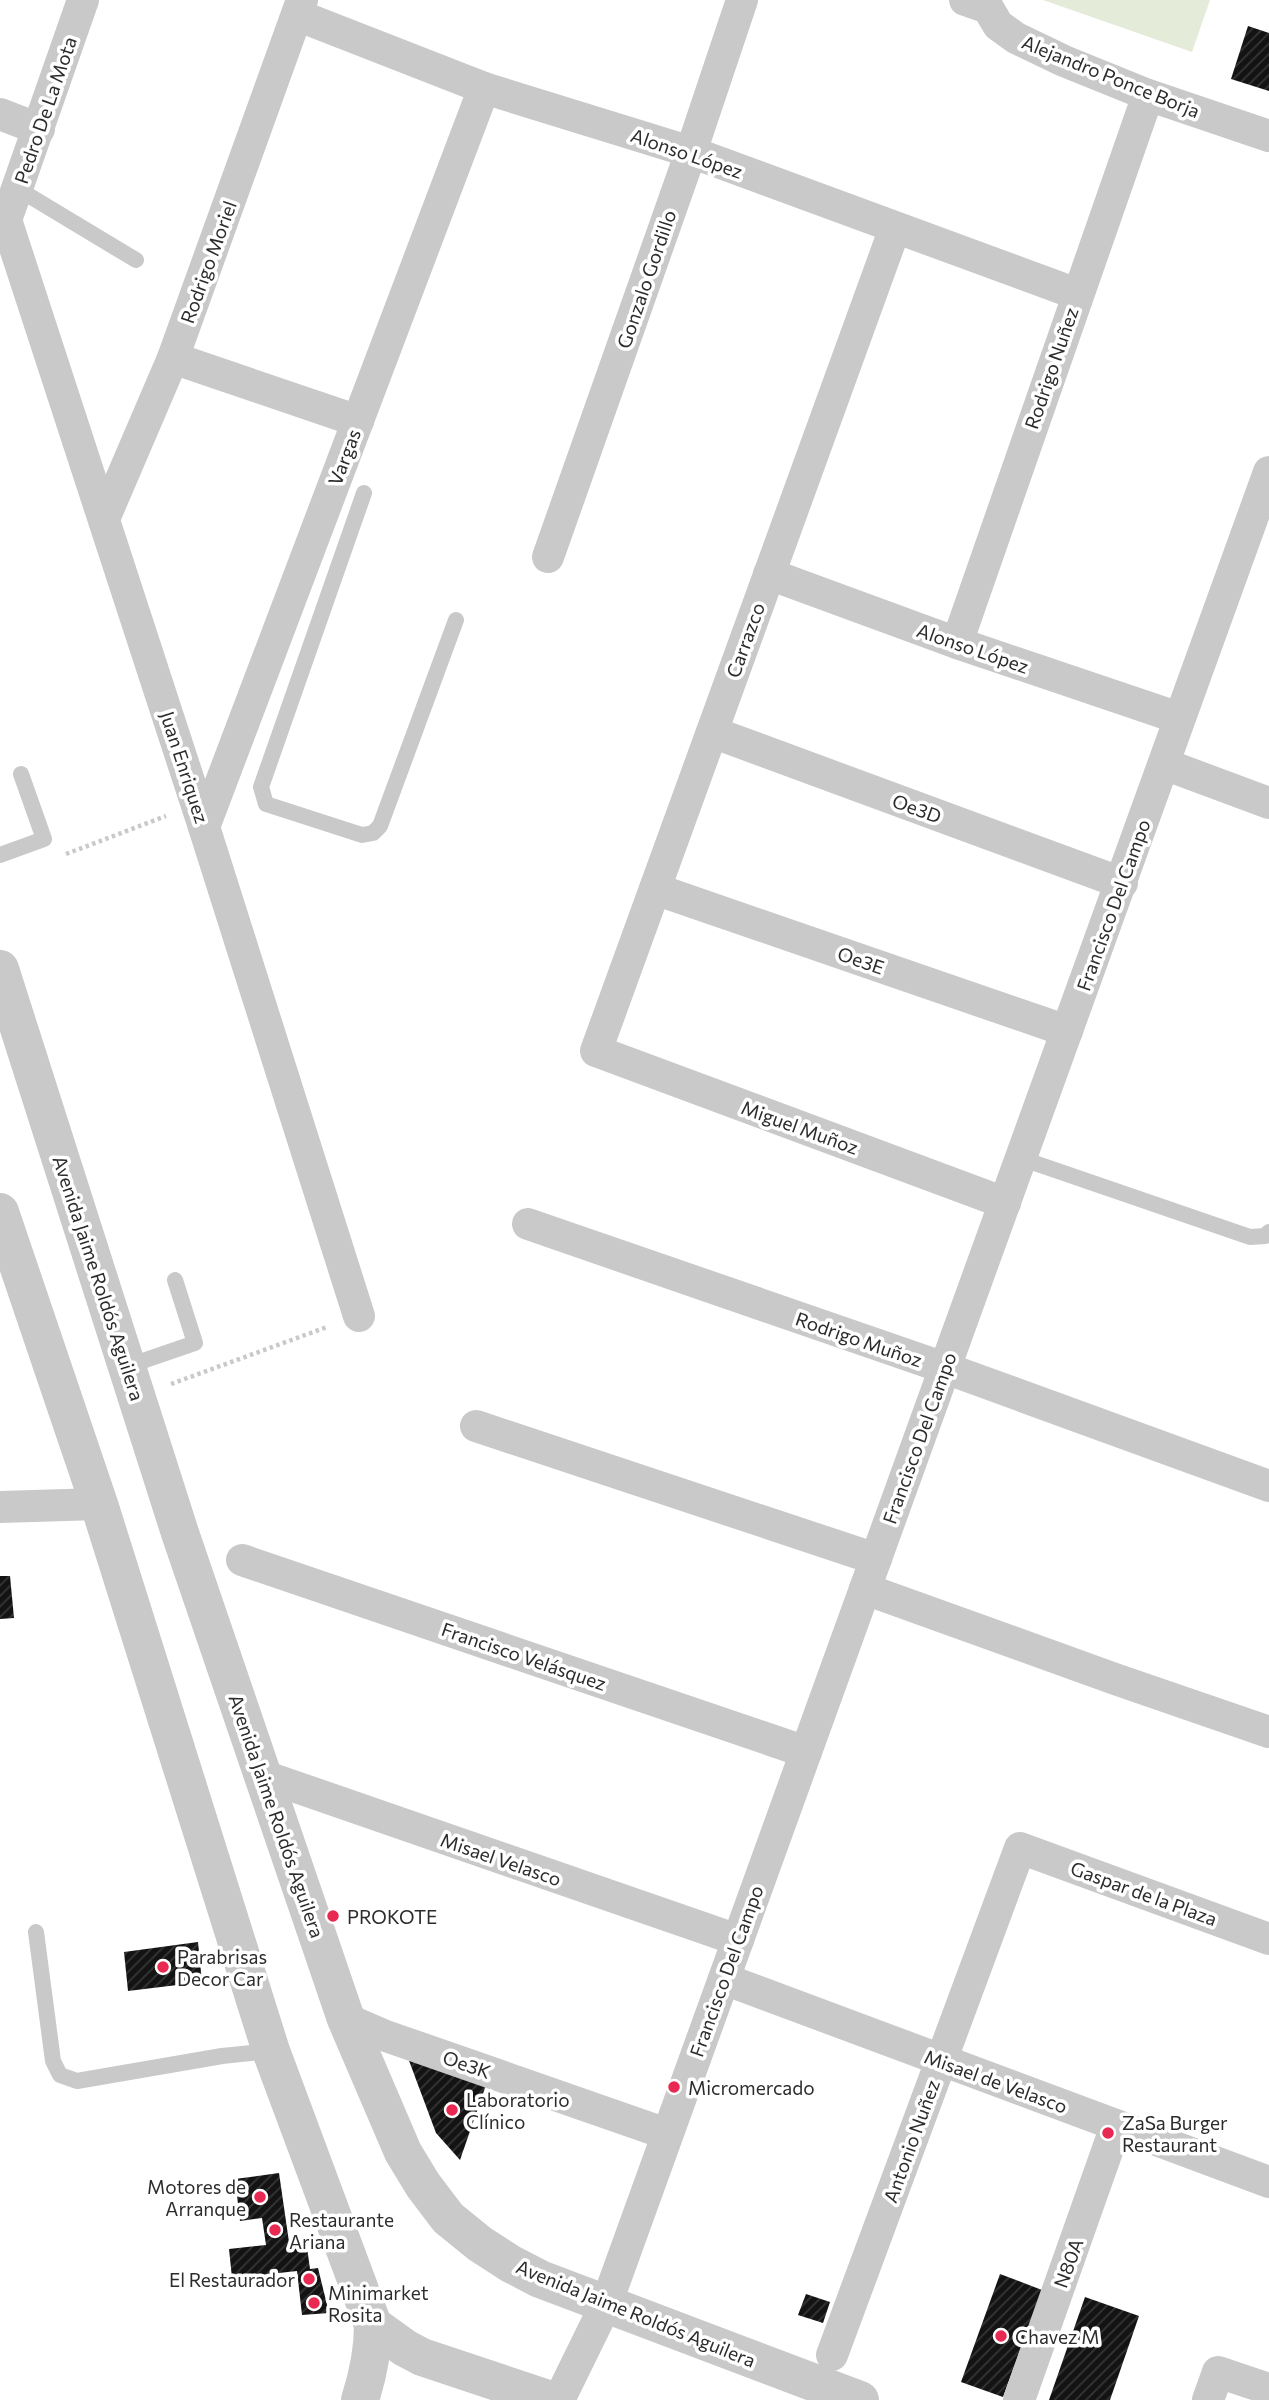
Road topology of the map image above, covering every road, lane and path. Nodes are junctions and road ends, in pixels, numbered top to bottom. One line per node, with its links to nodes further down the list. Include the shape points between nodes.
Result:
1 (83, 0): 8 (street, Pedro De La Mota)
2 (742, 0): 10 (street, Gonzalo Gordillo)
3 (982, 3): 6 (street, Alejandro Ponce Borja, via 998,25 1016,38)
4 (300, 8): 5 (street, Alonso López); 16 (street, Rodrigo Moriel)
5 (484, 88): 10 (street, Alonso López); 17 (street, Vargas)
6 (1148, 94): 9 (street, Alejandro Ponce Borja); 15 (street, Rodrigo Nuñez)
7 (0, 114): 8 (street)
8 (39, 129): 11 (street, Pedro De La Mota)
9 (1269, 136)
10 (691, 152): 13 (street, Alonso López); 21 (street, Gonzalo Gordillo)
11 (18, 189): 12 (street, Pedro De La Mota); 14 (lane)
12 (6, 220): 20 (street, Juan Enriquez)
13 (895, 228): 15 (street, Alonso López); 22 (street, Carrazco)
14 (136, 260)
15 (1077, 294): 24 (street, Rodrigo Nuñez)
16 (173, 358): 17 (street); 20 (street, Rodrigo Moriel)
17 (358, 421): 30 (street, Vargas)
18 (1269, 472): 25 (street, Francisco Del Campo)
19 (364, 493): 23 (lane, via 261,787 266,804 362,835 373,833 380,826)
20 (104, 519): 30 (street, Juan Enriquez)
21 (548, 557)
22 (769, 574): 24 (street, Alonso López); 26 (street, Carrazco)
23 (456, 620)
24 (957, 643): 25 (street, Alonso López)
25 (1179, 718): 27 (street, Francisco Del Campo)
26 (712, 733): 33 (street, Oe3D); 34 (street, Carrazco)
27 (1164, 764): 29 (street); 33 (street, Francisco Del Campo)
28 (21, 774): 31 (lane, via 44,839)
29 (1269, 803)
30 (201, 816): 32 (path); 44 (street, Juan Enriquez)
31 (0, 855)
32 (62, 856)
33 (1122, 883): 36 (street, Francisco Del Campo)
34 (655, 889): 36 (street, Oe3E); 37 (street, Carrazco)
35 (0, 969): 46 (street, Avenida Jaime Roldós Aguilera)
36 (1067, 1031): 38 (street, Francisco Del Campo)
37 (596, 1051): 39 (street, Miguel Muñoz)
38 (1020, 1158): 39 (street, Francisco Del Campo); 42 (lane, via 1250,1237)
39 (1005, 1203): 45 (street, Francisco Del Campo)
40 (0, 1212): 49 (street)
41 (528, 1224): 45 (street, Rodrigo Muñoz)
42 (1269, 1232)
43 (175, 1280): 46 (lane, via 195,1343)
44 (359, 1316): 46 (path)
45 (945, 1368): 48 (street, Rodrigo Muñoz); 51 (street, Francisco Del Campo)
46 (133, 1381): 56 (street, Avenida Jaime Roldós Aguilera)
47 (476, 1426): 51 (street)
48 (1269, 1486)
49 (99, 1503): 50 (street); 63 (street)
50 (0, 1507)
51 (876, 1559): 53 (street, Francisco Del Campo)
52 (242, 1560): 55 (street, Francisco Velásquez)
53 (865, 1589): 54 (street); 55 (street, Francisco Del Campo)
54 (1269, 1732)
55 (806, 1752): 60 (street, Francisco Del Campo)
56 (264, 1776): 60 (street, Misael Velasco); 62 (street, Avenida Jaime Roldós Aguilera)
57 (1020, 1848): 59 (street, Gaspar de la Plaza); 64 (street, Antonio Nuñez)
58 (36, 1932): 63 (lane, via 53,2061 60,2075 77,2081)
59 (1269, 1938)
60 (738, 1940): 61 (street, Francisco Del Campo)
61 (724, 1979): 64 (street, Misael de Velasco); 66 (street, Francisco Del Campo)
62 (346, 2019): 66 (street, Oe3K); 68 (street, Avenida Jaime Roldós Aguilera, via 403,2152 448,2218 511,2264)
63 (271, 2051): 69 (street)
64 (941, 2060): 65 (street, Misael de Velasco); 70 (street, Antonio Nuñez)
65 (1116, 2126): 67 (street, Misael de Velasco); 76 (street, N80A)
66 (667, 2134): 68 (street, Francisco Del Campo)
67 (1269, 2182)
68 (607, 2302): 74 (street, Francisco Del Campo); 75 (street, Avenida Jaime Roldós Aguilera)
69 (373, 2325): 72 (street); 73 (street, via 422,2357)
70 (832, 2355)
71 (1269, 2389): 77 (street, via 1218,2372)
72 (360, 2400)
73 (551, 2400)
74 (559, 2400)
75 (860, 2400)
76 (1019, 2400)
77 (1208, 2400)

